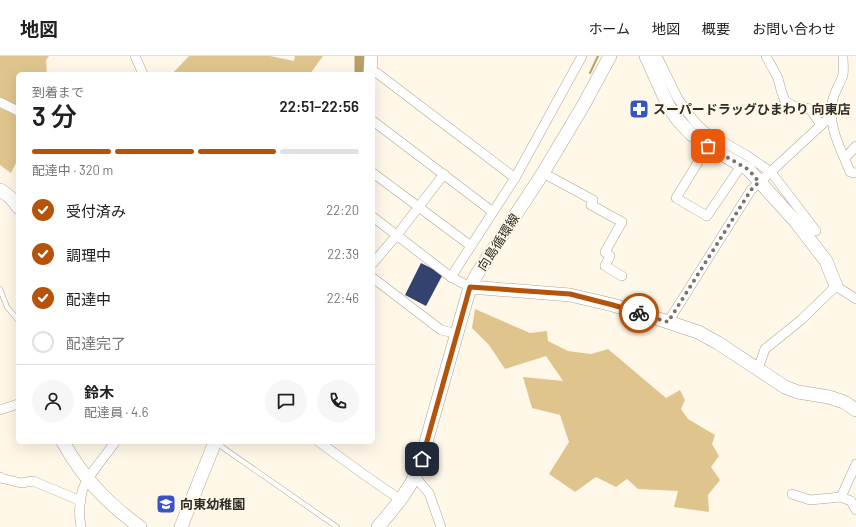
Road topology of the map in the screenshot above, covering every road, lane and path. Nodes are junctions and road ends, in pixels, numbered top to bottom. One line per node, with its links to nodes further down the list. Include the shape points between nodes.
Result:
1 (135, 56): 9 (street)
2 (370, 56): 10 (street)
3 (582, 56): 26 (street)
4 (610, 56): 22 (street, 向島循環線)
5 (646, 56): 17 (street, via 669,107 691,134)
6 (657, 56): 21 (street, via 678,99 695,122 704,131)
7 (766, 56): 16 (street, via 778,78 785,101 810,110)
8 (843, 56): 14 (street, via 843,73 832,102)
9 (142, 72)
10 (370, 72)
11 (375, 74): 26 (street)
12 (0, 102): 13 (street)
13 (16, 110)
14 (831, 116): 16 (street); 19 (street)
15 (375, 122): 25 (street)
16 (821, 125): 21 (street)
17 (708, 146): 20 (street); 20 (street, via 676,198 706,216)
18 (856, 146): 19 (street)
19 (845, 158): 23 (street, via 850,172)
20 (741, 166): 27 (street, via 749,170)
21 (771, 172): 27 (street); 33 (street)
22 (543, 173): 37 (street, via 593,200 591,205 622,222 605,252 610,256 605,266); 41 (street, 向島循環線)
23 (856, 173)
24 (375, 174): 30 (street)
25 (444, 174): 30 (street); 31 (street)
26 (515, 178): 31 (street)
27 (759, 182): 40 (street, via 796,222 826,261); 45 (street, via 751,190)
28 (0, 190): 29 (street)
29 (16, 204)
30 (418, 206): 34 (street); 35 (street)
31 (493, 212): 35 (street)
32 (375, 218): 34 (street)
33 (816, 231)
34 (397, 235): 36 (street); 38 (street)
35 (471, 246): 38 (street)
36 (375, 261)
37 (622, 276)
38 (451, 277): 41 (street)
39 (375, 280): 46 (street, via 441,330)
40 (836, 286): 43 (street); 47 (street, via 801,320 765,349)
41 (470, 287): 45 (street, via 570,294); 46 (street, 向島循環線)
42 (0, 289): 44 (lane, via 7,307)
43 (856, 299)
44 (16, 318)
45 (668, 322): 47 (street, via 698,332)
46 (458, 334): 58 (street, 向島循環線)
47 (758, 369): 50 (street, via 785,387 829,397 844,402)
48 (16, 404): 49 (street)
49 (1, 407)
50 (856, 410)
51 (64, 444): 59 (street)
52 (114, 444): 59 (street)
53 (214, 444): 67 (street)
54 (221, 444): 68 (lane)
55 (322, 444): 62 (street)
56 (856, 464): 61 (street)
57 (0, 477): 63 (street, via 21,483 33,482)
58 (415, 477): 62 (street, 向島循環線); 70 (street, via 429,493)
59 (88, 479): 63 (street, via 82,491); 66 (street, via 127,518)
60 (792, 494): 61 (street, via 810,500)
61 (841, 497): 64 (street, via 851,501)
62 (401, 500): 69 (street, 向島循環線)
63 (81, 501): 65 (street)
64 (856, 510)
65 (81, 527)
66 (140, 527)
67 (181, 527)
68 (337, 527)
69 (378, 527)
70 (441, 527)

